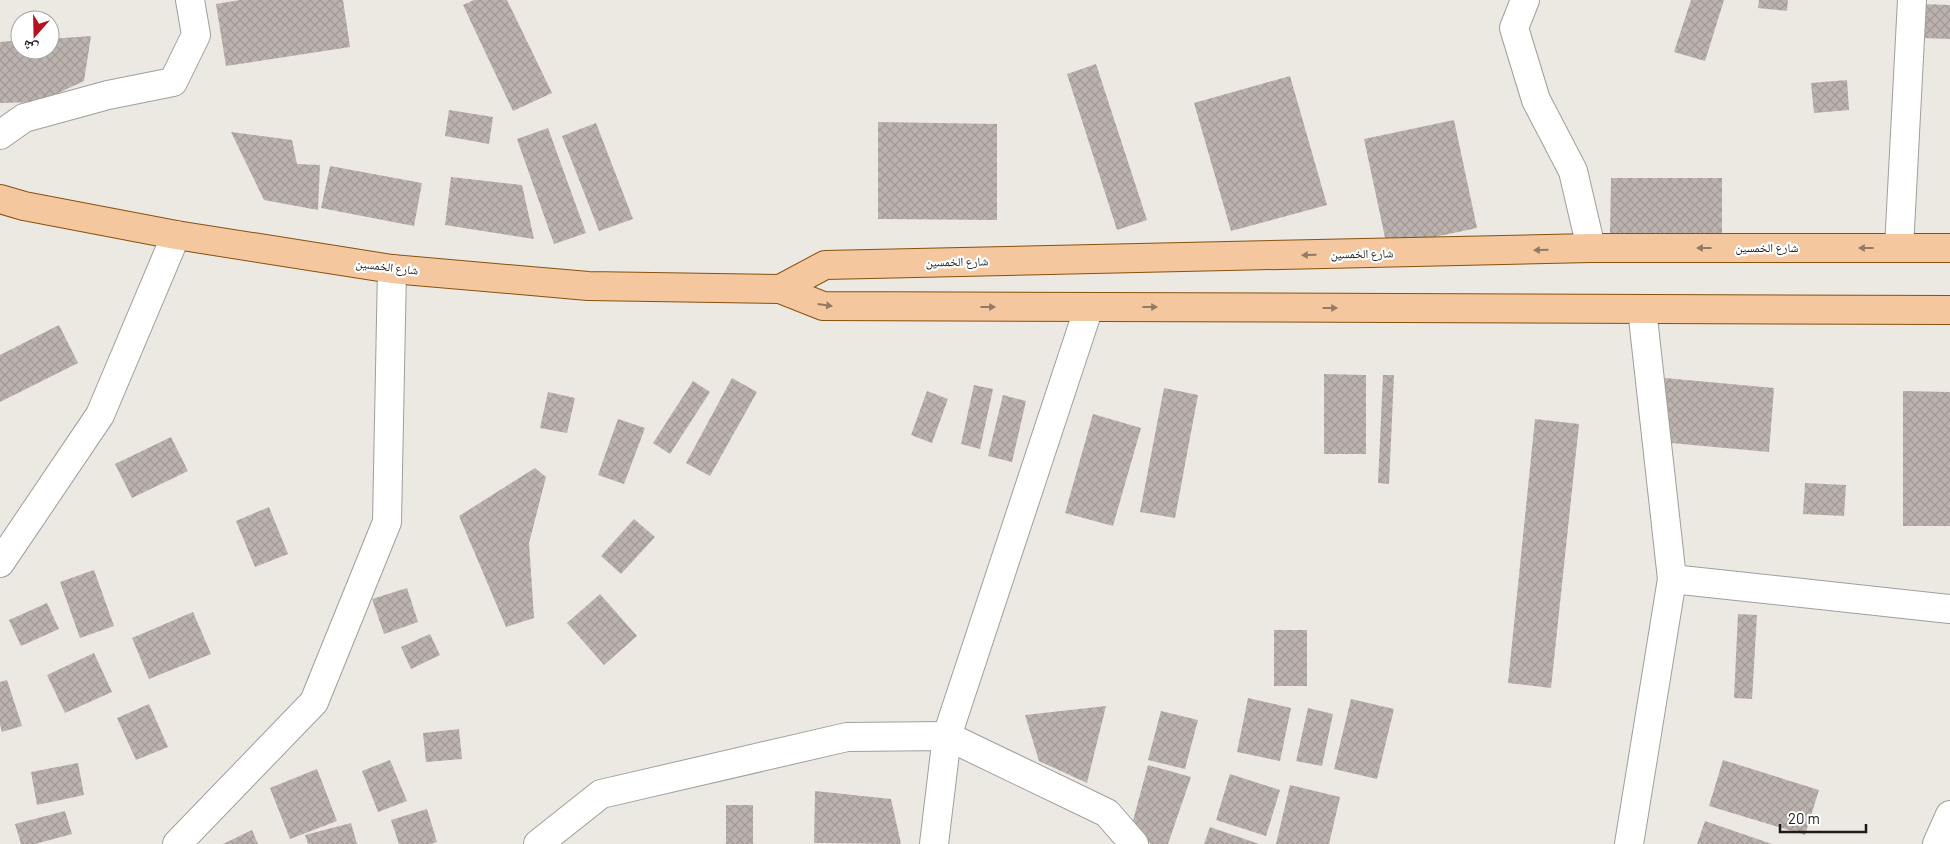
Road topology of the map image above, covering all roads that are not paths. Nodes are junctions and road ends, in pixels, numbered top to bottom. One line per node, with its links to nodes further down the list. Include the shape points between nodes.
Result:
1 (190, 0): 4 (street, via 196,35 173,82 108,95 24,118)
2 (1525, 0): 7 (street, via 1514,28 1536,100 1573,172)
3 (1912, 0): 8 (street)
4 (0, 135)
5 (0, 199): 6 (main road, شارع الخمسين)
6 (176, 235): 10 (main road, شارع الخمسين); 15 (street, via 100,415)
7 (1591, 248): 8 (main road, شارع الخمسين, one-way to 7); 11 (main road, شارع الخمسين, one-way to 11, via 825,265)
8 (1899, 248): 9 (main road, شارع الخمسين)
9 (1950, 248)
10 (392, 269): 11 (main road, شارع الخمسين, via 588,286); 20 (street, via 387,522 314,702)
11 (780, 289): 12 (main road, شارع الخمسين, one-way to 12, via 823,306)
12 (1089, 307): 13 (main road, شارع الخمسين, one-way to 13); 18 (street)
13 (1642, 309): 14 (main road, شارع الخمسين); 16 (street)
14 (1950, 310)
15 (0, 563)
16 (1672, 579): 17 (street); 24 (street)
17 (1950, 609)
18 (947, 736): 21 (street, via 847,737 601,794); 22 (street); 23 (street, via 1107,813)
19 (1950, 815): 25 (street)
20 (178, 844)
21 (538, 844)
22 (934, 844)
23 (1134, 844)
24 (1629, 844)
25 (1937, 844)

